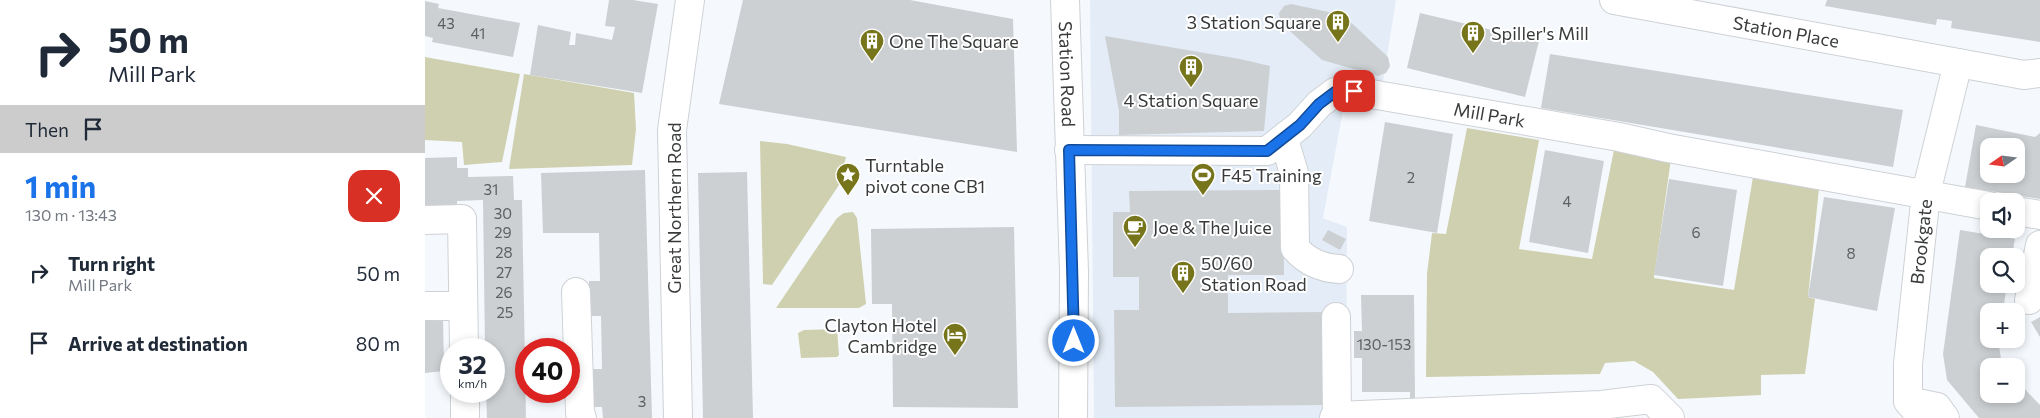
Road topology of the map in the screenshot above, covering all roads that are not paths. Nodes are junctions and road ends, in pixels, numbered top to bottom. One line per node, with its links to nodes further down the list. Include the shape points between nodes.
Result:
1 (690, 0): 26 (street, Great Northern Road, via 672,130)
2 (1065, 0): 7 (street, Station Road)
3 (1614, 0): 4 (street, Station Place)
4 (1959, 62): 5 (street, Station Place, via 2024,75); 8 (street, Brookgate)
5 (2040, 73)
6 (1286, 136): 7 (street, Mill Park, via 1267,151); 8 (street, Mill Park, via 1335,92 1354,91); 14 (street, via 1294,173 1295,248 1303,258 1326,268)
7 (1069, 150): 27 (street, Station Road, via 1074,302)
8 (1926, 194): 9 (street, Mill Park); 22 (street, Brookgate, via 1908,364)
9 (1980, 204)
10 (2025, 212): 11 (street)
11 (2040, 215)
12 (425, 220): 18 (street, via 462,219)
13 (2040, 245): 16 (street)
14 (1339, 269)
15 (576, 292): 25 (street)
16 (2029, 300)
17 (425, 306): 18 (street)
18 (463, 306): 20 (street)
19 (1336, 317): 23 (street)
20 (464, 338)
21 (465, 403): 24 (street)
22 (1915, 409): 29 (street, via 1937,407)
23 (1336, 417): 28 (street, via 1651,399)
24 (465, 418)
25 (582, 418)
26 (678, 418)
27 (1073, 418)
28 (1671, 418)
29 (1945, 418)

